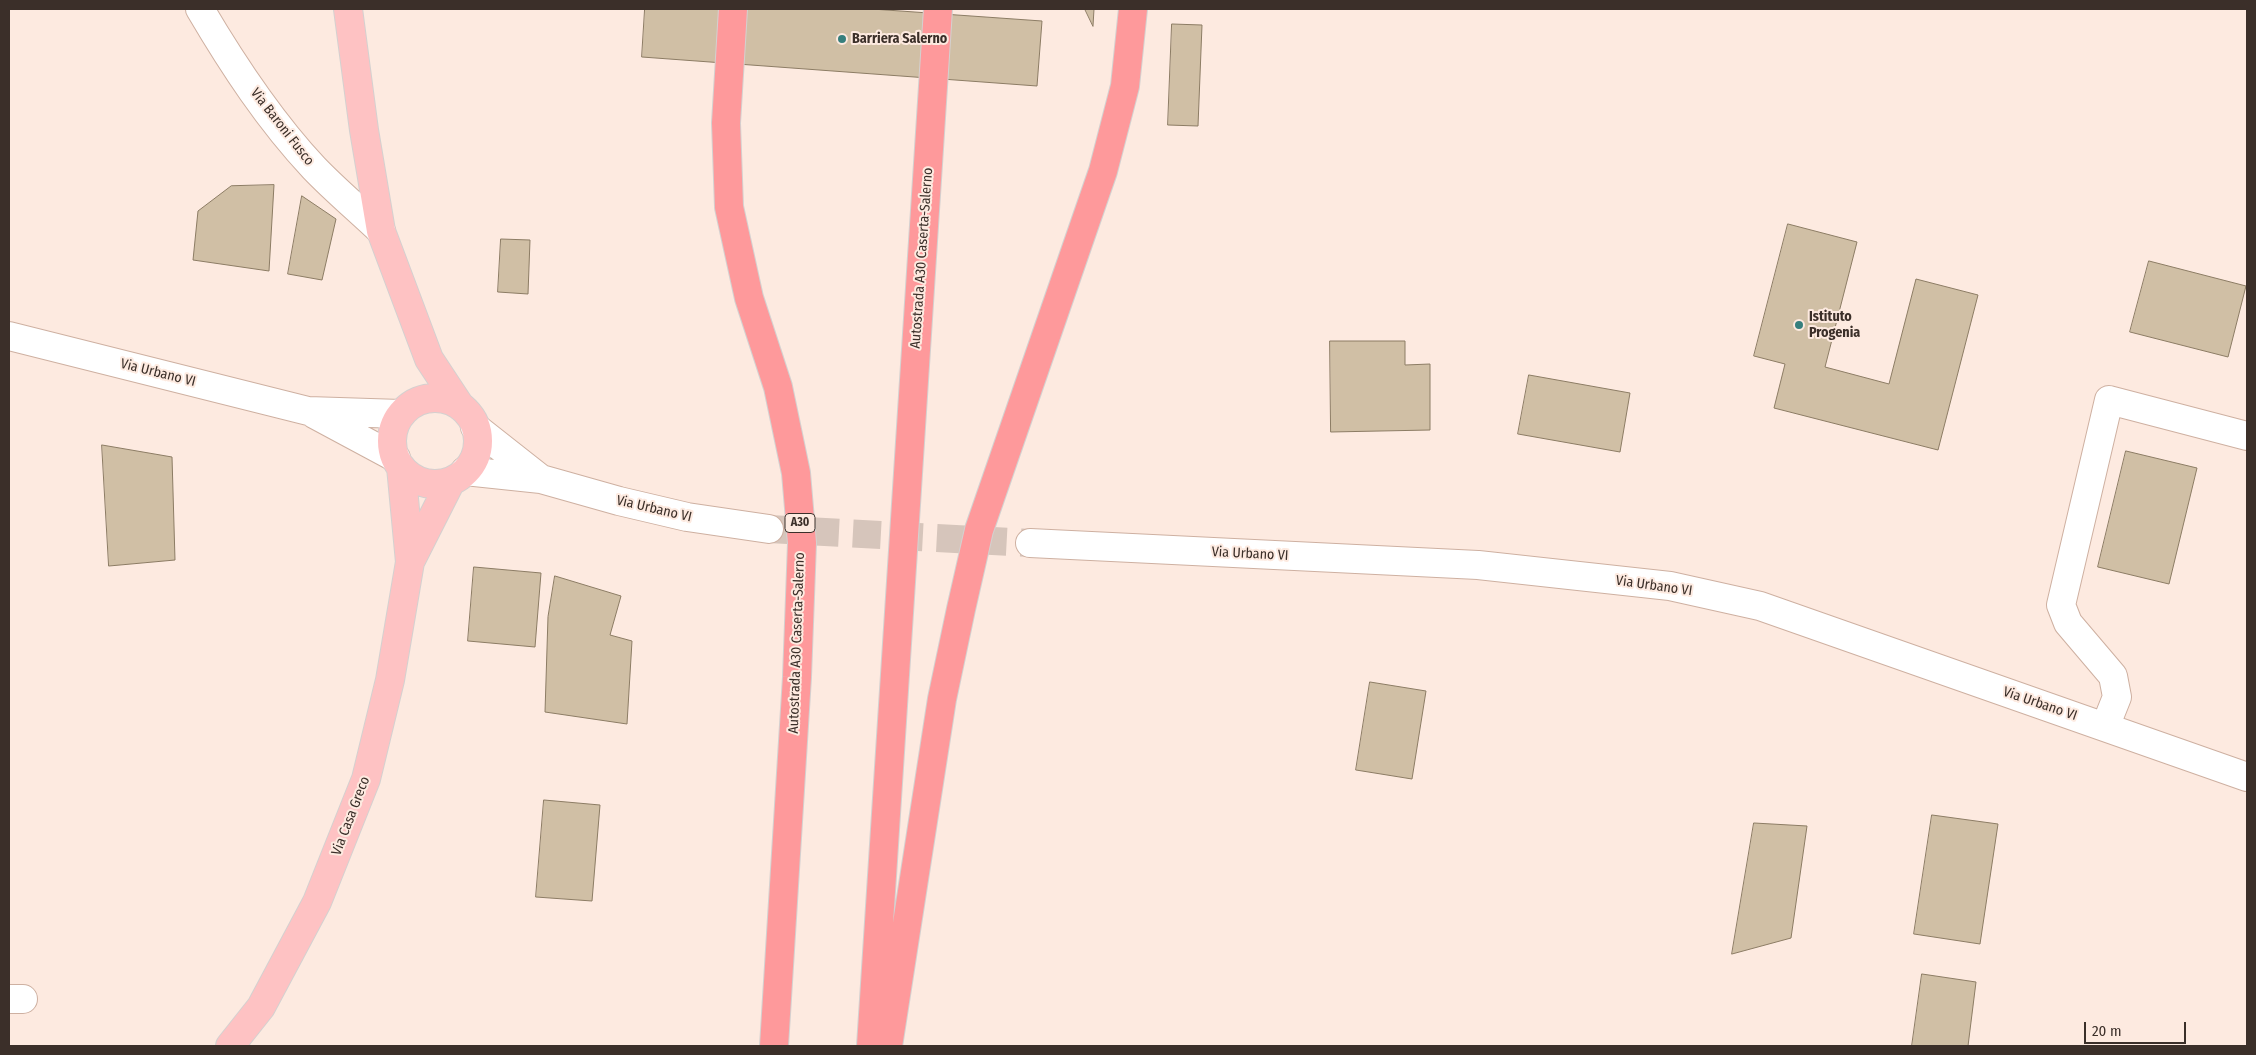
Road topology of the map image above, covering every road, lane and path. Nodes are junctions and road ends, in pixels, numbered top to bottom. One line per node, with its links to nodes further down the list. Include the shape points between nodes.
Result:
1 (200, 9): 6 (street, Via Baroni Fusco, via 228,57 279,127 314,168)
2 (348, 9): 6 (main road)
3 (733, 9): 22 (highway, Autostrada A30 Caserta-Salerno / A30, via 726,123 729,207 749,298 778,387 796,473 802,543)
4 (938, 9): 23 (highway, Autostrada A30 Caserta-Salerno)
5 (1133, 9): 24 (highway, via 1125,86 1103,171 979,530 942,699)
6 (381, 231): 8 (main road)
7 (9, 336): 10 (street, Via Urbano VI)
8 (429, 359): 9 (main road); 11 (main road)
9 (405, 410): 10 (street, Via Urbano VI); 11 (main road, via 421,400 434,398 448,400); 13 (main road, via 392,435)
10 (308, 411): 13 (street, Via Urbano VI)
11 (468, 416): 14 (main road, via 478,439 476,450); 15 (street)
12 (2247, 436): 19 (street, via 2110,400 2061,605 2068,623 2113,676 2117,697)
13 (398, 462): 14 (main road, via 411,476 424,482 437,484); 18 (main road)
14 (458, 476): 15 (street); 18 (main road)
15 (541, 479): 16 (street, Via Urbano VI, via 687,517)
16 (769, 529)
17 (1030, 543): 19 (street, Via Urbano VI, via 1478,565 1670,586 1760,606)
18 (410, 562): 21 (main road, Via Casa Greco, via 390,680 366,779 317,902 261,1007)
19 (2106, 727): 20 (street, Via Urbano VI)
20 (2247, 777)
21 (230, 1046)
22 (774, 1046)
23 (871, 1046)
24 (888, 1046)

